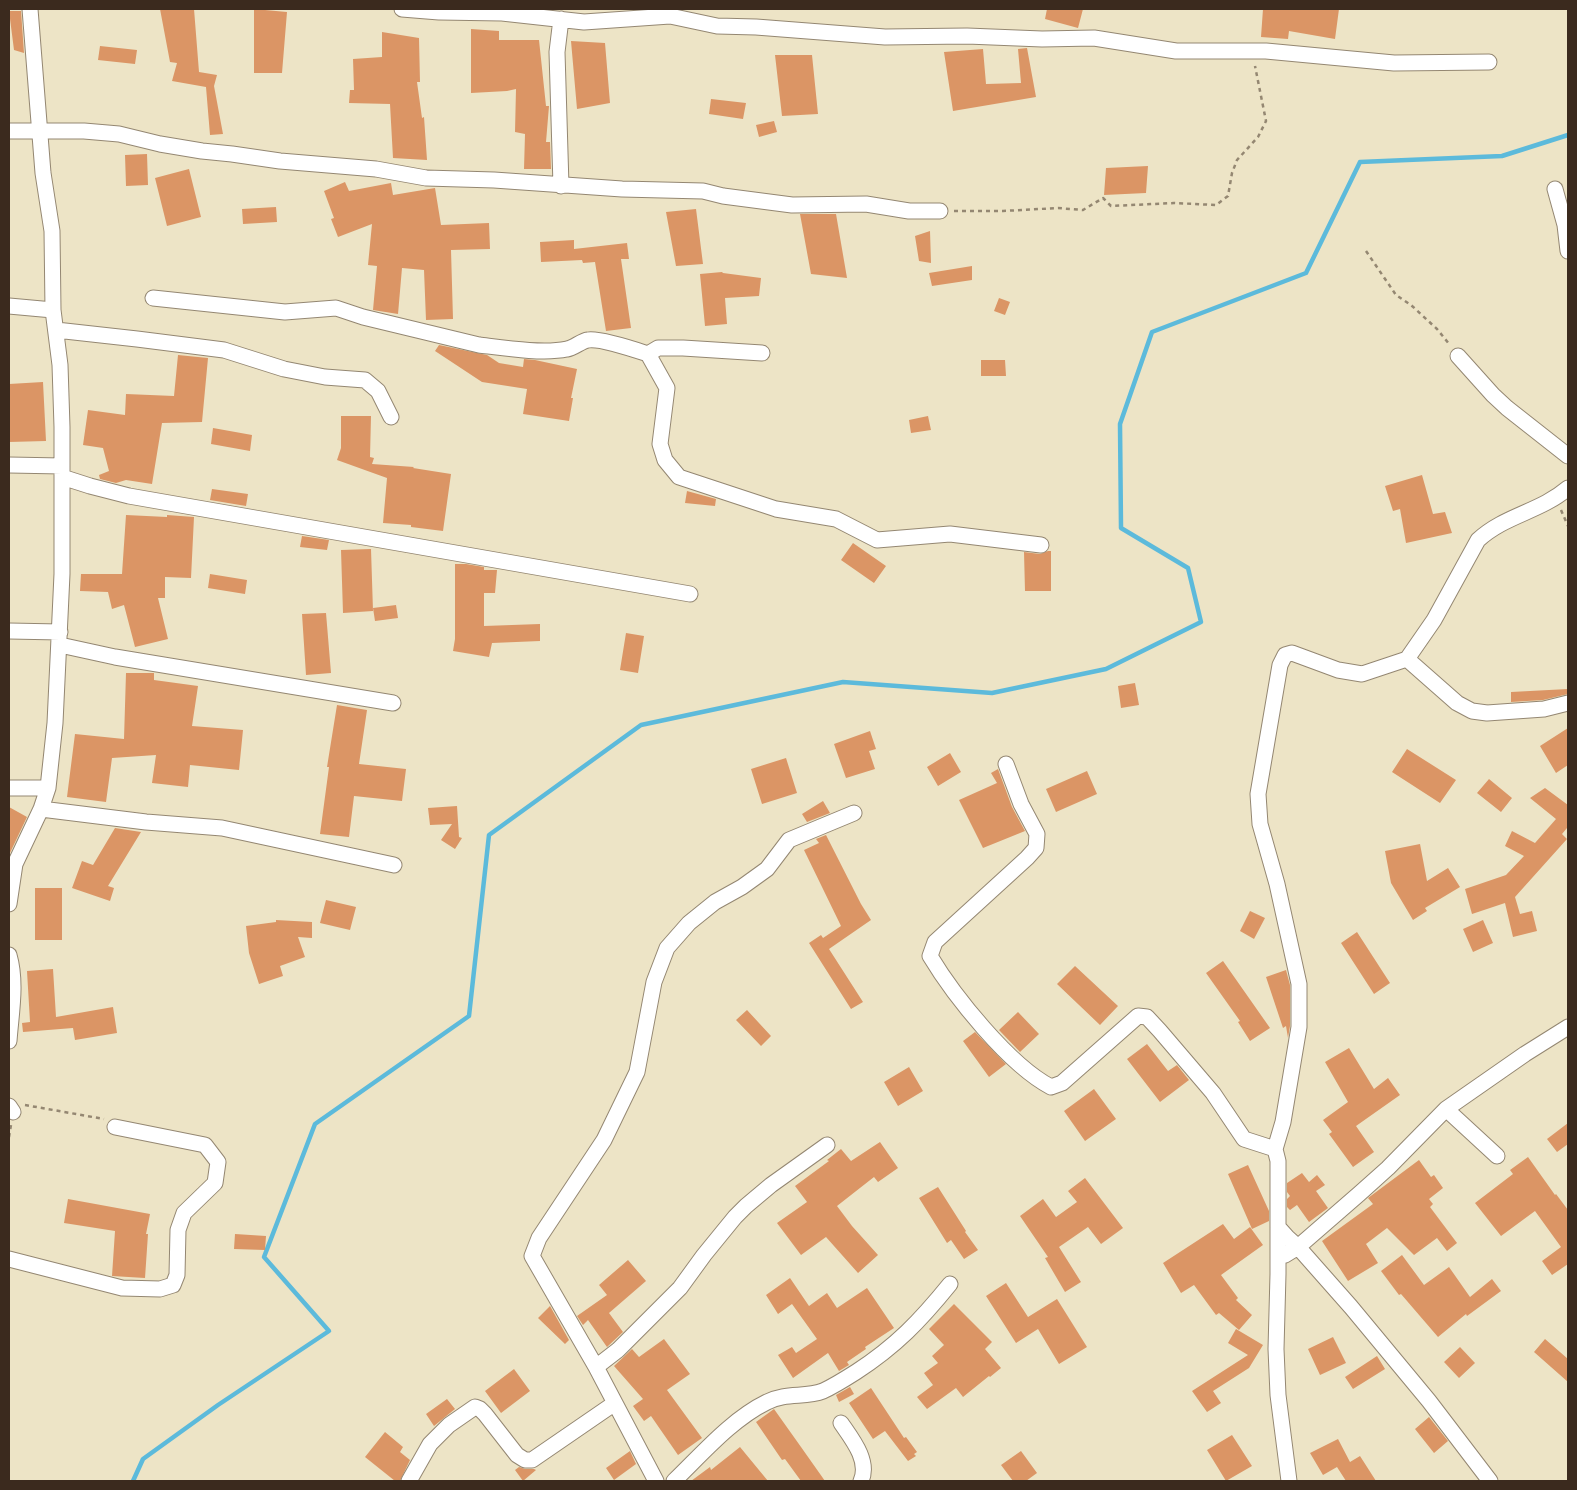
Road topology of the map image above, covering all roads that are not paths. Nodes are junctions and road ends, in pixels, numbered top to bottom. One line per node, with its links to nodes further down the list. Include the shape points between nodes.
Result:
1 (30, 9): 7 (street)
2 (402, 9): 4 (street)
3 (647, 13): 4 (street, via 584,22); 5 (street, via 716,26 885,37 1094,38 1176,51 1251,51 1394,63)
4 (561, 19): 8 (street, via 558,52)
5 (1489, 62)
6 (9, 131): 7 (street)
7 (40, 132): 8 (street, via 119,134 188,149 280,161 376,169 426,178); 14 (street, via 52,230)
8 (561, 186): 10 (street, via 703,192 792,204 866,204 909,211)
9 (1555, 189): 11 (street, via 1566,225)
10 (940, 211)
11 (1568, 251)
12 (153, 298): 16 (street, via 285,312 336,308 479,345 551,350 568,349 589,340)
13 (9, 306): 14 (street)
14 (53, 310): 15 (street)
15 (56, 330): 19 (street, via 224,350 325,378 365,380 378,391); 22 (street, via 60,365)
16 (648, 354): 17 (street, via 658,348); 24 (street, via 667,388 660,444 665,460 679,477 776,509 836,520 877,540 950,534)
17 (762, 354)
18 (1458, 356): 20 (street, via 1507,408)
19 (391, 416)
20 (1568, 456)
21 (9, 465): 22 (street)
22 (62, 471): 25 (street, via 90,486 129,496); 27 (street)
23 (1568, 488): 28 (street, via 1551,501 1501,523 1478,540 1434,620)
24 (1041, 546)
25 (690, 594)
26 (9, 631): 27 (street)
27 (60, 639): 29 (street, via 115,657); 33 (street)
28 (1407, 659): 30 (street, via 1457,703 1472,711 1522,711); 44 (street, via 1362,674 1338,670 1292,653 1285,655 1280,665 1258,794 1260,824 1299,984 1300,1027)
29 (393, 703)
30 (1568, 703)
31 (1006, 764): 44 (street, via 1037,834 1036,848 935,942 930,956 938,968 975,1017 1012,1057 1051,1087 1062,1083 1138,1016 1147,1017 1213,1093 1244,1139)
32 (9, 788): 33 (street)
33 (48, 788): 34 (street)
34 (41, 809): 36 (street, via 222,828); 37 (street, via 15,864)
35 (854, 812): 51 (street, via 789,840 767,869 714,902 689,923 668,948 654,982 637,1072 604,1140 539,1238 532,1256)
36 (394, 865)
37 (9, 904)
38 (9, 955): 40 (street, via 13,967)
39 (1568, 1027): 41 (street)
40 (9, 1041)
41 (1446, 1109): 45 (street); 47 (street, via 1378,1178)
42 (115, 1126): 49 (street, via 205,1145 218,1162 215,1183 184,1213 178,1230 177,1275 172,1285 160,1289 122,1288)
43 (827, 1145): 51 (street, via 771,1184 746,1206 673,1295 618,1350)
44 (1275, 1149): 46 (street, via 1278,1161)
45 (1497, 1156)
46 (1278, 1227): 47 (street); 48 (street)
47 (1298, 1247): 48 (street); 59 (street, via 1429,1402)
48 (1278, 1257): 58 (street, via 1278,1395)
49 (9, 1259)
50 (950, 1284): 56 (street, via 905,1335 874,1359 822,1391 784,1395 749,1412 714,1440)
51 (596, 1367): 52 (street)
52 (615, 1403): 54 (street, via 532,1460 517,1455 485,1414 475,1407 449,1425 430,1444); 55 (street)
53 (841, 1423): 57 (street, via 864,1464 865,1473)
54 (409, 1481)
55 (656, 1481)
56 (674, 1481)
57 (861, 1481)
58 (1289, 1481)
59 (1490, 1481)

